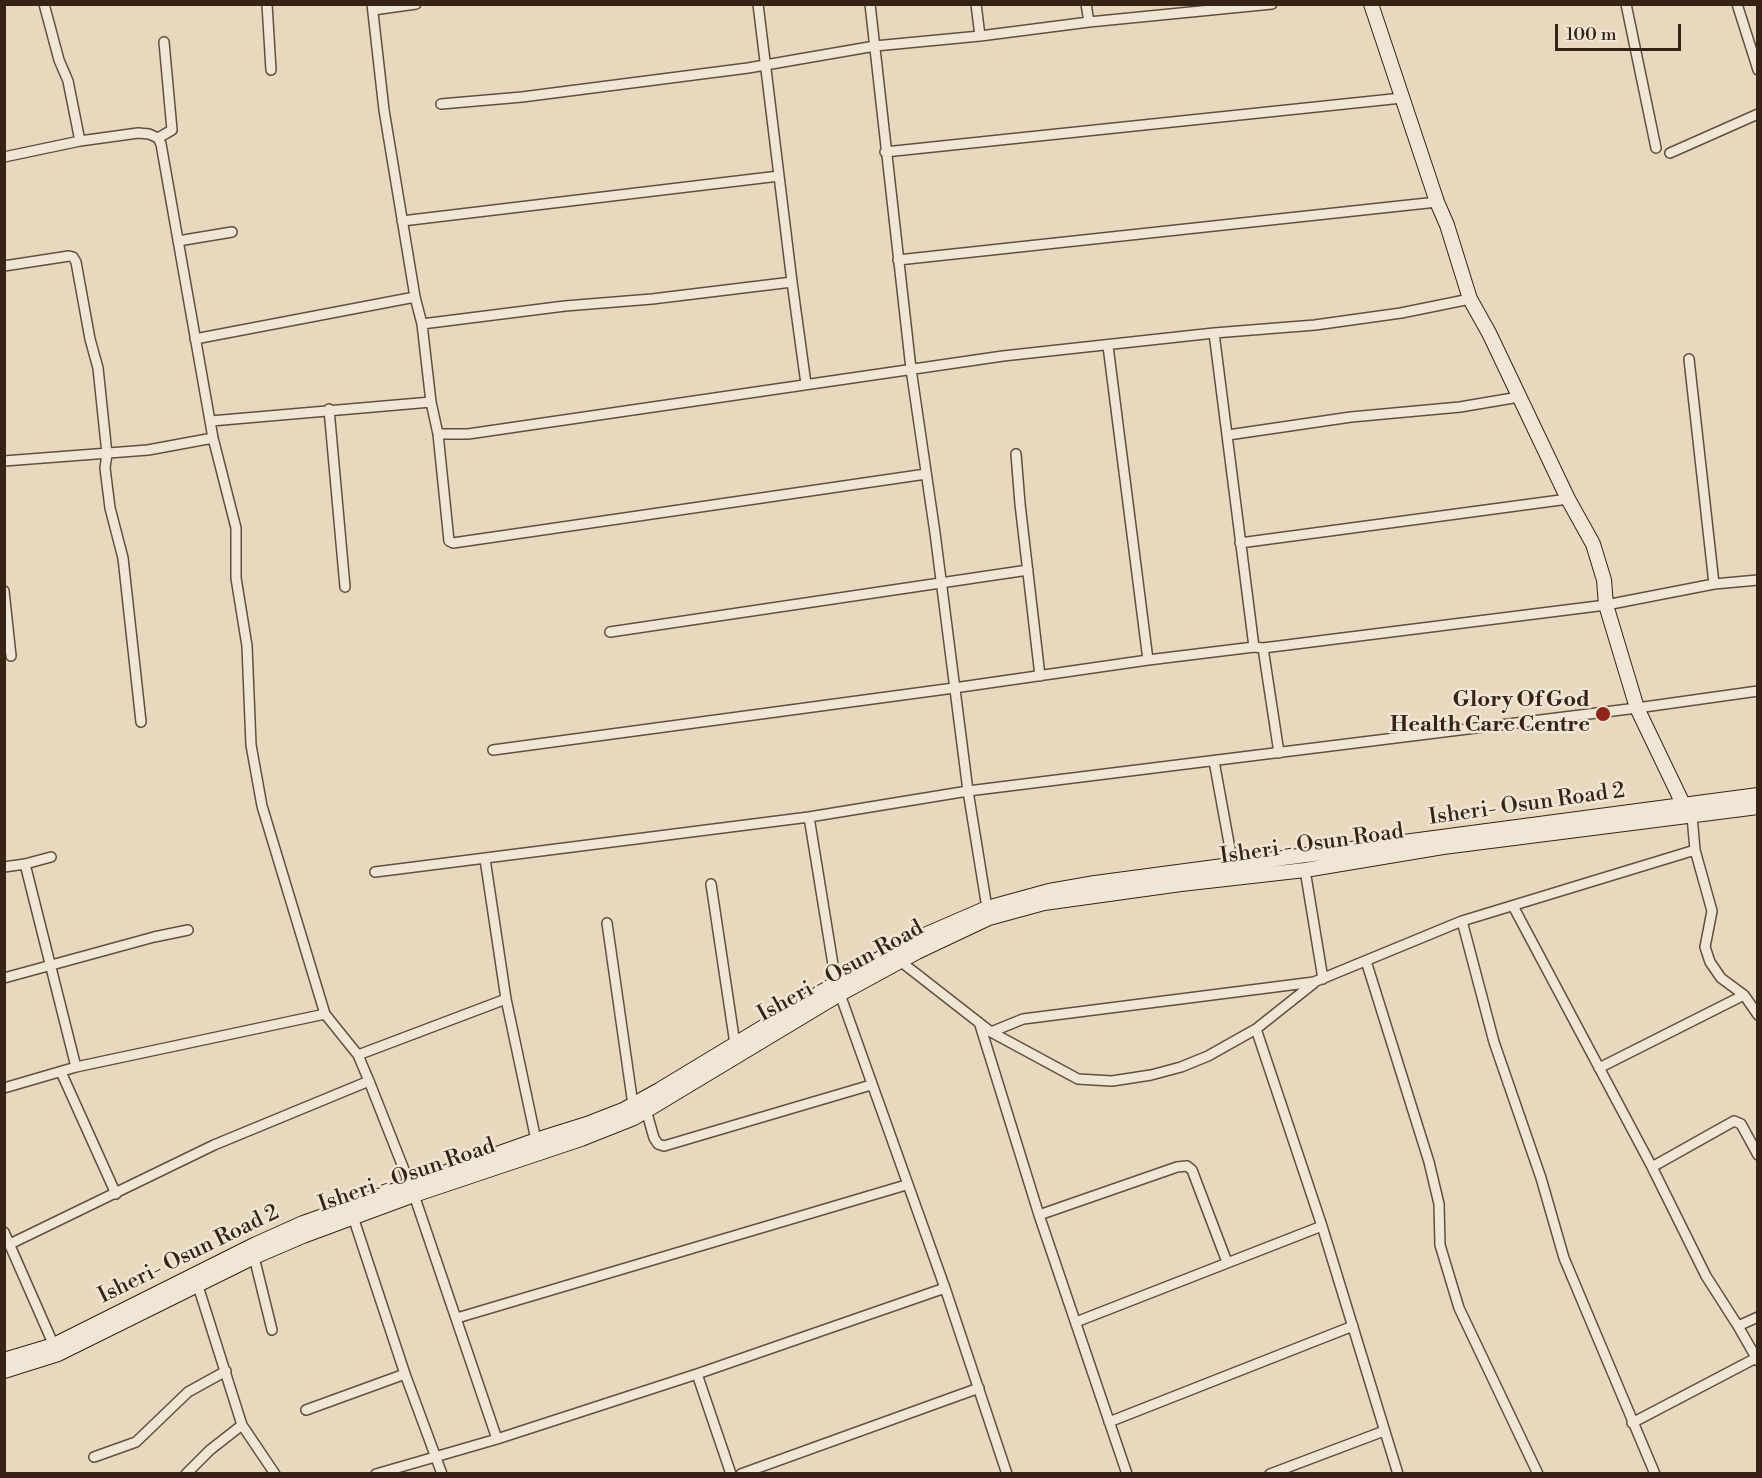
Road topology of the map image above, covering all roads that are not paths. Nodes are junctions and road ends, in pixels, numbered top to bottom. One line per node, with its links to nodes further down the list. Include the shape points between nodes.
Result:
1 (44, 4): 24 (street, via 68,81)
2 (267, 4): 18 (street)
3 (416, 4): 12 (street)
4 (759, 4): 17 (street)
5 (870, 4): 16 (street)
6 (976, 4): 14 (street)
7 (1086, 4): 13 (street)
8 (1272, 4): 13 (street)
9 (1371, 4): 20 (main road)
10 (1626, 4): 25 (street)
11 (1737, 4): 19 (street)
12 (372, 7): 31 (street)
13 (1089, 22): 14 (street)
14 (980, 36): 16 (street)
15 (164, 42): 23 (street, via 172,130)
16 (875, 46): 17 (street); 26 (street)
17 (766, 64): 21 (street); 29 (street)
18 (271, 70)
19 (1758, 70)
20 (1402, 98): 26 (street); 30 (main road)
21 (441, 104)
22 (1758, 114): 27 (street)
23 (158, 138): 24 (street, via 138,133); 33 (street)
24 (80, 141): 28 (street)
25 (1656, 148)
26 (885, 152): 34 (street)
27 (1670, 153)
28 (4, 157)
29 (779, 176): 31 (street); 36 (street)
30 (1437, 202): 34 (street); 38 (main road)
31 (402, 221): 37 (street)
32 (232, 231): 33 (street)
33 (178, 241): 41 (street)
34 (898, 260): 44 (street)
35 (4, 266): 53 (street, via 69,256 76,262 98,368)
36 (792, 282): 39 (street); 45 (street)
37 (415, 297): 39 (street); 41 (street)
38 (1470, 299): 40 (street, via 1315,325); 46 (main road)
39 (422, 324): 47 (street)
40 (1214, 333): 42 (street); 51 (street)
41 (195, 339): 49 (street)
42 (1108, 346): 44 (street); 69 (street)
43 (1689, 359): 62 (street)
44 (911, 369): 45 (street); 56 (street)
45 (806, 384): 50 (street, via 468,434)
46 (1519, 397): 51 (street); 57 (main road)
47 (431, 402): 48 (street); 50 (street)
48 (329, 409): 49 (street); 63 (street)
49 (211, 421): 52 (street)
50 (438, 434): 56 (street, via 448,541 453,543)
51 (1228, 435): 58 (street)
52 (213, 438): 53 (street); 105 (street, via 236,528 236,578 247,646 251,745 262,806)
53 (107, 454): 55 (street); 74 (street, via 110,508 123,558)
54 (1016, 454): 59 (street)
55 (4, 461)
56 (926, 474): 61 (street)
57 (1568, 499): 58 (street); 65 (main road, via 1593,544 1604,580)
58 (1240, 543): 67 (street)
59 (1028, 570): 61 (street); 70 (street)
60 (1758, 580): 62 (street)
61 (940, 583): 66 (street); 71 (street)
62 (1714, 584): 65 (street)
63 (345, 587)
64 (4, 591): 68 (street)
65 (1606, 605): 67 (street); 73 (main road)
66 (610, 632)
67 (1259, 647): 69 (street); 76 (street)
68 (11, 656)
69 (1148, 660): 70 (street)
70 (1040, 676): 71 (street)
71 (954, 688): 75 (street); 78 (street)
72 (1758, 691): 73 (street)
73 (1637, 708): 76 (street); 81 (main road)
74 (141, 722)
75 (493, 750)
76 (1279, 753): 77 (street)
77 (1214, 761): 78 (street); 87 (street)
78 (968, 791): 82 (street); 93 (street)
79 (1758, 795): 81 (main road, Isheri- Osun Road 2)
80 (1758, 807): 81 (main road, Isheri - Osun Road)
81 (1687, 813): 83 (street); 87 (main road, Isheri- Osun Road 2); 89 (main road, Isheri - Osun Road)
82 (809, 818): 85 (street); 102 (street)
83 (1695, 850): 92 (street); 103 (street, via 1712,911 1705,947 1710,962 1721,978)
84 (51, 857): 86 (street)
85 (485, 860): 90 (street); 104 (street)
86 (25, 864): 88 (street); 99 (street)
87 (1233, 865): 93 (main road, Isheri- Osun Road 2, via 1049,891)
88 (4, 867)
89 (1305, 870): 97 (main road, Isheri - Osun Road, via 1044,903 989,918); 101 (street)
90 (375, 872)
91 (711, 884): 110 (street)
92 (1513, 906): 94 (street); 113 (street)
93 (987, 908): 102 (main road, Isheri- Osun Road 2, via 913,940)
94 (1462, 921): 98 (street); 151 (street, via 1494,1042 1564,1258)
95 (607, 923): 118 (street)
96 (188, 930): 99 (street)
97 (900, 961): 102 (main road, Isheri - Osun Road); 107 (street)
98 (1366, 961): 101 (street); 167 (street, via 1429,1162 1439,1204 1440,1245 1459,1308)
99 (50, 966): 100 (street); 112 (street)
100 (4, 978)
101 (1319, 980): 108 (street); 109 (street, via 1023,1019)
102 (838, 988): 110 (main road, Isheri- Osun Road 2); 116 (street); 119 (main road, Isheri - Osun Road)
103 (1744, 996): 106 (street); 113 (street)
104 (506, 999): 111 (street); 120 (street)
105 (325, 1014): 111 (street); 112 (street)
106 (1758, 1016)
107 (980, 1025): 109 (street); 126 (street)
108 (1256, 1029): 109 (street, via 1181,1067 1112,1081 1078,1079); 128 (street)
109 (991, 1032)
110 (735, 1044): 118 (main road, Isheri- Osun Road 2)
111 (358, 1055): 115 (street)
112 (76, 1067): 114 (street)
113 (1599, 1068): 122 (street)
114 (61, 1072): 117 (street); 125 (street)
115 (369, 1081): 124 (street); 125 (street, via 214,1145)
116 (871, 1085): 119 (street, via 664,1146 654,1138); 123 (street)
117 (4, 1088)
118 (633, 1105): 120 (main road, Isheri- Osun Road 2)
119 (646, 1110): 124 (main road, Isheri - Osun Road, via 581,1139)
120 (536, 1140): 124 (main road, Isheri- Osun Road 2)
121 (1758, 1155): 122 (street, via 1740,1124 1734,1121)
122 (1652, 1167): 139 (street, via 1706,1276)
123 (906, 1185): 134 (street); 136 (street)
124 (412, 1191): 127 (main road, Isheri - Osun Road); 136 (street); 141 (main road, Isheri- Osun Road 2, via 303,1223)
125 (116, 1194): 130 (street)
126 (1039, 1215): 132 (street, via 1187,1166 1192,1170); 137 (street)
127 (353, 1217): 131 (main road, Isheri - Osun Road); 146 (street)
128 (1322, 1226): 132 (street); 138 (street)
129 (4, 1232): 130 (street)
130 (10, 1244): 141 (street)
131 (254, 1257): 133 (main road, Isheri - Osun Road); 140 (street)
132 (1227, 1262): 137 (street)
133 (198, 1286): 141 (main road, Isheri - Osun Road); 145 (street)
134 (945, 1288): 147 (street); 148 (street)
135 (1758, 1317): 139 (street)
136 (457, 1318): 154 (street)
137 (1076, 1322): 150 (street)
138 (1353, 1326): 150 (street); 153 (street)
139 (1738, 1326): 142 (street)
140 (272, 1330)
141 (56, 1350): 143 (main road, Isheri- Osun Road 2); 144 (main road, Isheri - Osun Road)
142 (1757, 1359): 151 (street)
143 (4, 1360)
144 (4, 1371)
145 (226, 1371): 152 (street); 155 (street, via 188,1392 136,1442)
146 (405, 1374): 149 (street); 156 (street)
147 (698, 1374): 154 (street); 161 (street)
148 (979, 1389): 162 (street); 163 (street)
149 (306, 1410)
150 (1109, 1422): 164 (street)
151 (1632, 1423): 168 (street)
152 (242, 1425): 157 (street); 158 (street)
153 (1384, 1431): 165 (street); 166 (street)
154 (497, 1439): 156 (street)
155 (93, 1457)
156 (436, 1457): 159 (street); 160 (street)
157 (186, 1473)
158 (275, 1473)
159 (376, 1473)
160 (442, 1473)
161 (731, 1473)
162 (741, 1473)
163 (1008, 1473)
164 (1127, 1473)
165 (1270, 1473)
166 (1398, 1473)
167 (1538, 1473)
168 (1654, 1473)

